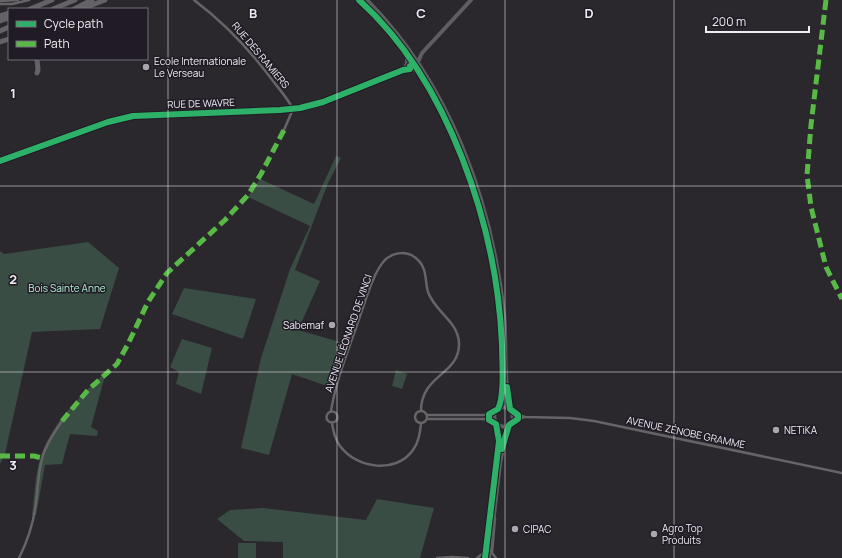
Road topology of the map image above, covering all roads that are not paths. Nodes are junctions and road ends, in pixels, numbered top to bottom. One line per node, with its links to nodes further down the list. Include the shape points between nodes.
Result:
1 (18, 0): 11 (street)
2 (29, 0): 12 (street)
3 (52, 0): 13 (highway)
4 (75, 0): 14 (highway)
5 (92, 0): 15 (highway)
6 (105, 0): 16 (highway)
7 (194, 0): 24 (street, RUE DES RAMIERS, via 242,43)
8 (359, 0): 17 (main road)
9 (367, 0): 17 (main road, via 384,17)
10 (471, 0): 18 (main road)
11 (0, 1)
12 (0, 4)
13 (32, 8)
14 (55, 8)
15 (76, 8)
16 (85, 8)
17 (408, 52): 18 (main road); 20 (main road); 21 (main road, via 408,62)
18 (422, 53): 20 (main road)
19 (37, 60): 23 (highway)
20 (416, 63): 22 (main road); 29 (main road, via 447,114 468,161 486,217 498,270 504,319 507,394)
21 (403, 70): 22 (main road, RUE DE WAVRE); 24 (main road, RUE DE WAVRE, via 323,102)
22 (418, 71): 27 (main road, via 447,123 463,162 481,217 493,266 502,358 502,392)
23 (37, 73)
24 (293, 109): 25 (street); 26 (main road, RUE DE WAVRE, via 133,116 108,122)
25 (284, 130)
26 (0, 161)
27 (497, 410): 29 (main road, via 504,407); 31 (street, via 484,415); 37 (main road, via 494,417)
28 (421, 411): 30 (street, AVENUE LÉONARD DE VINCI, via 424,392 453,362 459,343 455,327 441,312 428,291 424,267 419,260 400,253 389,256 383,262 374,280 337,384); 31 (street); 36 (street, AVENUE LÉONARD DE VINCI, via 417,412 415,417 416,421)
29 (511, 411): 32 (street, AVENUE ZÉNOBE GRAMME); 38 (main road)
30 (331, 412): 35 (street, AVENUE LÉONARD DE VINCI, via 326,418); 35 (street, AVENUE LÉONARD DE VINCI, via 335,412 337,416)
31 (427, 415): 33 (street)
32 (525, 417): 38 (street, AVENUE ZÉNOBE GRAMME); 39 (street, AVENUE ZÉNOBE GRAMME, via 594,421)
33 (427, 419): 36 (street); 37 (street, via 484,419)
34 (62, 421): 42 (street, via 42,458 33,522 29,538)
35 (332, 423): 36 (street, AVENUE LÉONARD DE VINCI, via 341,447 360,462 378,466 388,466 406,457 417,442)
36 (421, 423)
37 (496, 423): 38 (main road, via 504,427); 41 (main road, via 499,442)
38 (511, 424): 40 (main road, via 503,445)
39 (842, 473)
40 (494, 511): 47 (main road); 48 (street, via 496,521 492,554)
41 (485, 551): 45 (street); 46 (main road)
42 (19, 558)
43 (437, 558): 44 (street)
44 (468, 558)
45 (477, 558)
46 (485, 558)
47 (489, 558)
48 (496, 558)

